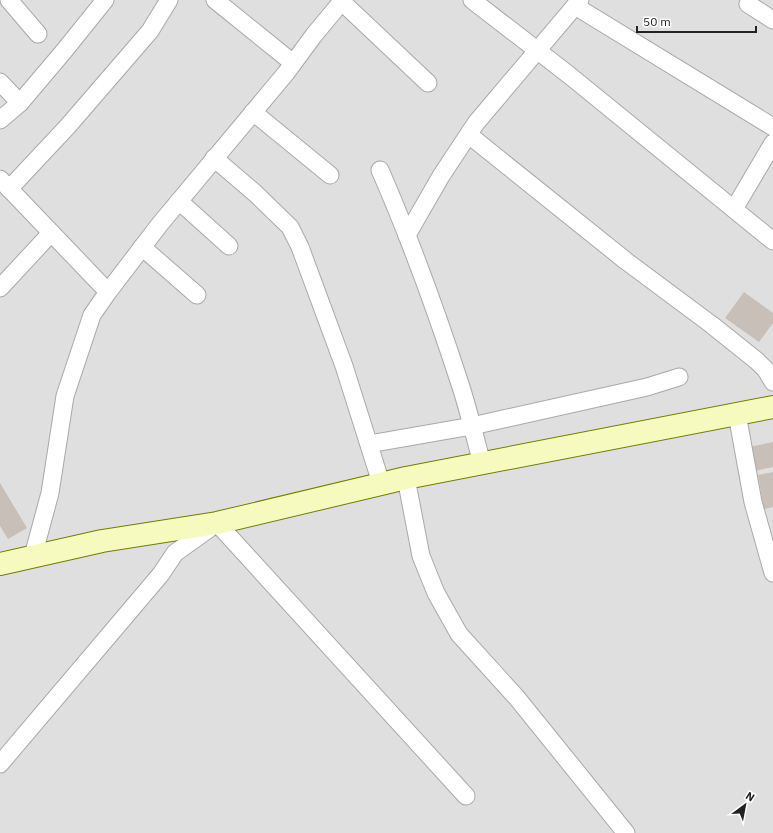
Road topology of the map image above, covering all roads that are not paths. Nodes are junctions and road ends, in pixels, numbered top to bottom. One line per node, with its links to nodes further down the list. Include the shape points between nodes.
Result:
1 (9, 0): 10 (street)
2 (105, 0): 15 (street)
3 (169, 0): 24 (street, via 150,31 68,126)
4 (215, 0): 12 (street)
5 (472, 0): 11 (street)
6 (342, 1): 12 (street); 14 (street)
7 (577, 3): 11 (street); 18 (street)
8 (748, 4): 9 (street)
9 (773, 20)
10 (38, 34)
11 (537, 50): 19 (street, via 476,123); 26 (street)
12 (293, 64): 16 (street)
13 (0, 82): 15 (street)
14 (428, 83)
15 (20, 103): 17 (street)
16 (253, 112): 21 (street); 23 (street)
17 (0, 120)
18 (773, 127)
19 (469, 135): 28 (street, via 441,176); 35 (street, via 626,261)
20 (773, 143): 26 (street)
21 (214, 158): 25 (street); 40 (street, via 290,227 300,247 344,366)
22 (380, 170): 28 (street)
23 (330, 175)
24 (4, 184): 27 (street)
25 (179, 201): 30 (street); 31 (street)
26 (734, 209): 29 (street)
27 (51, 233): 32 (street); 33 (street)
28 (407, 235): 39 (street, via 462,388)
29 (773, 241)
30 (229, 246)
31 (142, 247): 33 (street); 34 (street)
32 (0, 288)
33 (108, 292): 46 (street, via 92,315 65,396 50,493)
34 (197, 295)
35 (771, 370)
36 (679, 377): 39 (street, via 647,387)
37 (773, 407): 38 (main road)
38 (737, 414): 41 (main road); 45 (street, via 753,502)
39 (472, 426): 40 (street); 41 (street)
40 (369, 444): 43 (street)
41 (482, 463): 42 (main road)
42 (406, 478): 43 (main road); 51 (street, via 421,556 436,593 459,634 517,698)
43 (381, 483): 44 (main road)
44 (217, 523): 46 (main road, via 102,541); 49 (street, via 175,553 161,574); 50 (street)
45 (770, 552): 48 (street)
46 (33, 556): 47 (main road)
47 (0, 563)
48 (773, 572)
49 (3, 756)
50 (466, 796)
51 (626, 833)

